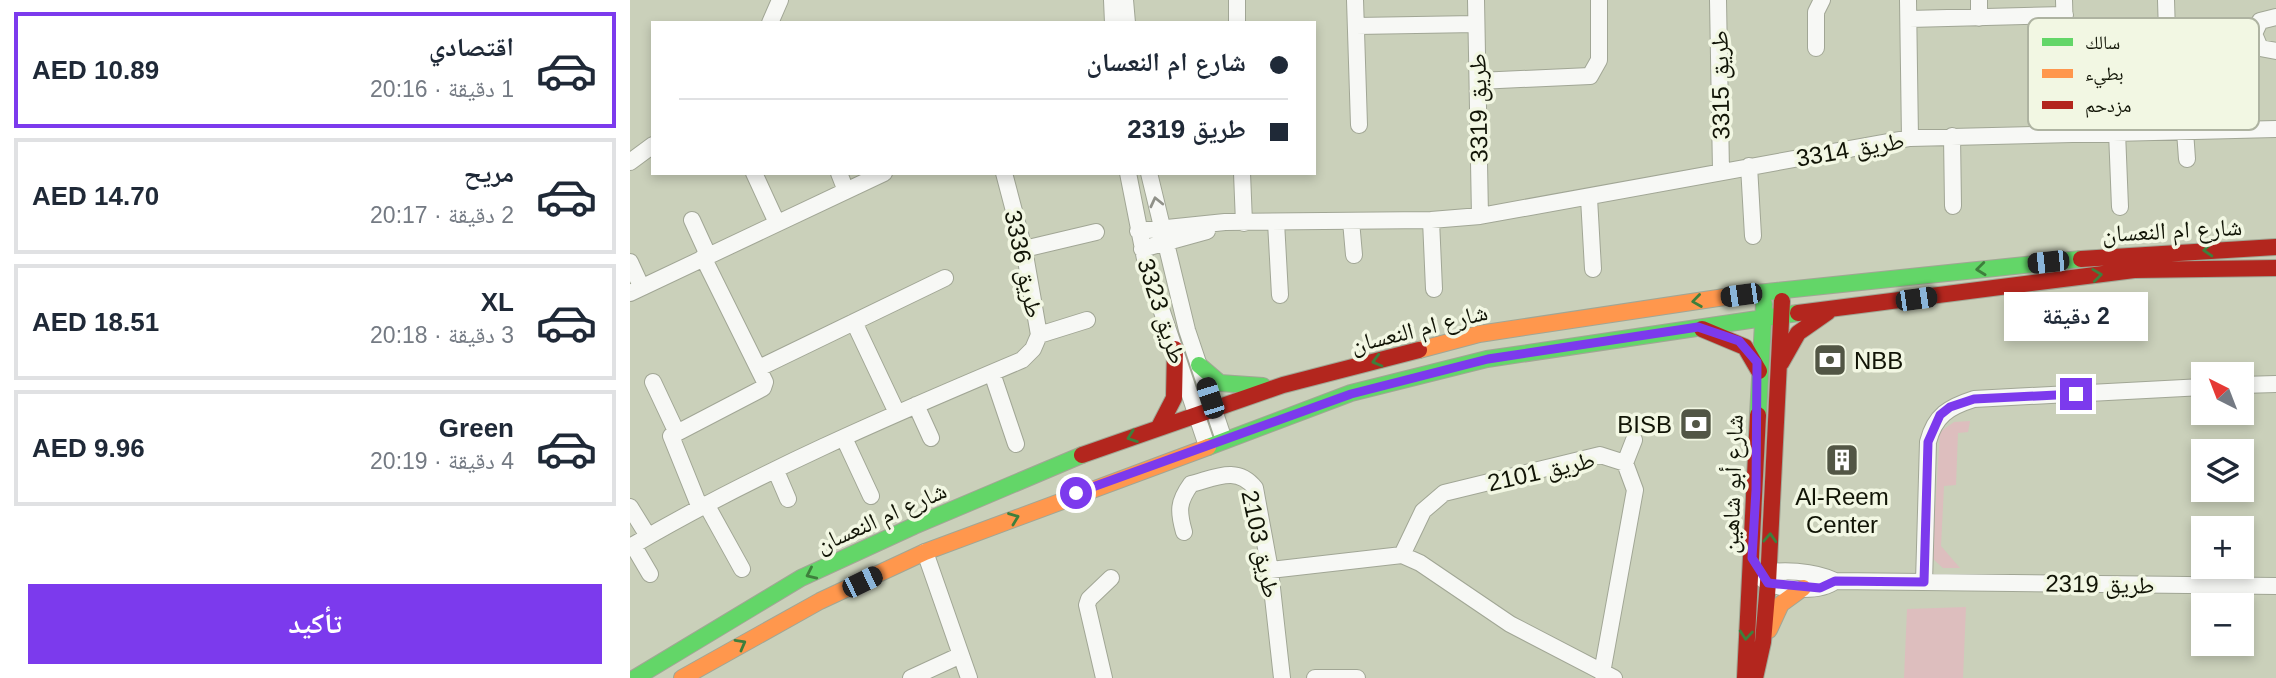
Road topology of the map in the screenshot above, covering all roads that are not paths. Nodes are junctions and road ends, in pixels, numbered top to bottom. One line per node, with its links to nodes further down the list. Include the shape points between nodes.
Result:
1 (780, 0): 18 (street)
2 (1112, 0): 19 (street)
3 (1125, 0): 20 (street)
4 (1237, 0): 21 (street)
5 (1355, 0): 24 (street)
6 (1476, 0): 23 (street, طريق 3319)
7 (1599, 0): 28 (street, via 1599,60 1590,76)
8 (1718, 0): 39 (street, طريق 3315)
9 (1822, 0): 26 (street, via 1816,12)
10 (1908, 0): 17 (street)
11 (1979, 0): 15 (street)
12 (2166, 0): 16 (street)
13 (2064, 8): 15 (street)
14 (2276, 17): 22 (street)
15 (1979, 18): 17 (street)
16 (2168, 18)
17 (1909, 19): 34 (street)
18 (771, 21)
19 (1114, 21)
20 (1127, 21)
21 (1237, 21)
22 (2259, 23)
23 (1476, 24): 24 (street); 28 (street, طريق 3319)
24 (1356, 26): 29 (street)
25 (2259, 46): 27 (street)
26 (1816, 48)
27 (2276, 51)
28 (1478, 81): 51 (street, طريق 3319)
29 (1359, 125)
30 (2226, 130): 31 (street, طريق 3314)
31 (2177, 131): 32 (street, طريق 3314); 36 (street)
32 (2117, 132): 33 (street, طريق 3314); 50 (street)
33 (1952, 136): 34 (street, طريق 3314); 49 (street)
34 (1910, 138): 38 (street, طريق 3314)
35 (651, 146): 37 (street)
36 (2187, 159)
37 (630, 162)
38 (1749, 166): 39 (street, طريق 3314); 61 (street)
39 (1721, 171): 48 (street, طريق 3314)
40 (755, 175): 56 (street)
41 (840, 175): 47 (street)
42 (880, 175): 47 (street)
43 (1005, 175): 64 (street, طريق 3336)
44 (1128, 175): 59 (street, طريق 3323)
45 (1149, 175): 58 (street, طريق 3323, one-way to 45)
46 (1242, 175): 57 (street)
47 (846, 191): 56 (street)
48 (1589, 198): 51 (street, طريق 3314); 70 (street)
49 (1953, 205)
50 (2120, 207)
51 (1480, 216): 53 (street, طريق 3314)
52 (692, 220): 67 (street)
53 (1431, 220): 54 (street, طريق 3314); 73 (street)
54 (1351, 221): 55 (street, طريق 3314); 66 (street)
55 (1276, 222): 57 (street, طريق 3314); 76 (street)
56 (777, 223): 67 (street)
57 (1244, 223): 58 (street, طريق 3314); 62 (street, طريق 3314)
58 (1161, 228): 59 (street, طريق 3314); 62 (street, طريق 3323)
59 (1138, 231): 65 (street, طريق 3323)
60 (1096, 232): 64 (street)
61 (1753, 236)
62 (1165, 245): 65 (street, طريق 3314); 85 (street, طريق 3323)
63 (2276, 247): 74 (main road, شارع ام النعسان, one-way to 74, via 2128,254)
64 (1024, 249): 83 (street, طريق 3336)
65 (1142, 250): 84 (street, طريق 3323)
66 (1354, 255)
67 (706, 256): 72 (street); 86 (street)
68 (630, 262): 72 (street)
69 (2276, 268): 77 (main road, شارع ام النعسان, one-way to 69, via 2134,270)
70 (1593, 269)
71 (945, 278): 81 (street)
72 (636, 289)
73 (1434, 289)
74 (1783, 290): 75 (main road, شارع ام النعسان); 78 (main road, شارع أبو شاهين)
75 (1765, 291): 79 (main road, شارع أبو شاهين); 92 (main road, شارع ام النعسان, one-way to 92, via 1479,334)
76 (1280, 295)
77 (1835, 309): 78 (main road, شارع ام النعسان); 88 (main road, via 1798,333)
78 (1782, 315): 79 (main road, شارع ام النعسان); 88 (main road, شارع أبو شاهين)
79 (1764, 317): 82 (main road, شارع ام النعسان); 87 (main road, شارع أبو شاهين)
80 (1087, 320): 83 (street)
81 (854, 322): 86 (street); 97 (street)
82 (1698, 327): 87 (main road, via 1746,346); 103 (main road, شارع ام النعسان, via 1488,359 1351,394)
83 (1040, 335): 89 (street, طريق 3336, via 1022,360)
84 (1175, 349): 96 (street, طريق 3323); 98 (main road, via 1174,398)
85 (1199, 365): 92 (main road, via 1212,378 1229,385); 96 (street, طريق 3323)
86 (759, 368): 99 (street, via 763,388)
87 (1759, 371): 120 (main road, شارع أبو شاهين)
88 (1778, 372): 124 (main road, شارع أبو شاهين, one-way to 88)
89 (992, 373): 95 (street, طريق 3336); 105 (street)
90 (653, 382): 99 (street)
91 (2276, 384): 93 (street)
92 (1283, 385): 96 (main road, شارع ام النعسان)
93 (2254, 385)
94 (2191, 388): 127 (street, via 1974,399 1950,407 1932,428 1928,442)
95 (916, 405): 97 (street, طريق 3336); 101 (street)
96 (1205, 412): 98 (main road, شارع ام النعسان); 102 (main road); 103 (street, طريق 3323)
97 (897, 413): 100 (street, طريق 3336)
98 (1159, 427): 134 (main road, شارع ام النعسان, one-way to 134, via 1058,464 801,579)
99 (676, 431): 112 (street, via 671,440)
100 (844, 438): 108 (street, طريق 3336); 110 (street)
101 (931, 438)
102 (1205, 439): 103 (main road, شارع ام النعسان); 107 (main road); 116 (main road, شارع ام النعسان, one-way to 102)
103 (1224, 440)
104 (1634, 440): 106 (street)
105 (1016, 444)
106 (1625, 463): 119 (street, طريق 2101, via 1600,455 1444,494 1423,511); 133 (street, طريق 2101, via 1635,490)
107 (1107, 466)
108 (776, 471): 111 (street); 112 (street, طريق 3336)
109 (1061, 484): 116 (main road, via 993,511)
110 (871, 496)
111 (788, 499)
112 (703, 506): 115 (street, طريق 3336); 121 (street)
113 (630, 507): 115 (street)
114 (1184, 532): 122 (street, طريق 2103, via 1178,512 1191,484 1235,473 1246,477 1255,488)
115 (648, 536): 117 (street, طريق 3336)
116 (954, 541): 118 (main road, شارع ام النعسان)
117 (631, 546): 123 (street, طريق 3336)
118 (925, 552): 132 (street); 135 (main road, شارع ام النعسان, one-way to 118, via 820,601)
119 (1402, 555): 122 (street); 133 (street, طريق 2101, via 1510,624)
120 (1752, 558): 124 (street); 130 (main road, شارع أبو شاهين)
121 (742, 569)
122 (1270, 570): 139 (street, طريق 2103)
123 (650, 574)
124 (1765, 577): 126 (street, طريق 2319, via 1819,575); 129 (street, طريق 2319); 130 (street); 131 (main road, شارع أبو شاهين)
125 (1111, 578): 138 (street, via 1087,605)
126 (1835, 581): 127 (street, طريق 2319); 129 (street, طريق 2319, via 1820,588)
127 (1924, 582): 128 (street, طريق 2319)
128 (2276, 586)
129 (1803, 588): 131 (main road, via 1781,604)
130 (1750, 590): 142 (main road, شارع أبو شاهين, one-way to 142)
131 (1763, 642): 143 (main road, شارع أبو شاهين)
132 (961, 655): 136 (street); 137 (street)
133 (1608, 676)
134 (635, 678)
135 (682, 678)
136 (911, 678)
137 (969, 678)
138 (1104, 678)
139 (1282, 678)
140 (1315, 678): 141 (street)
141 (1357, 678)
142 (1745, 678)
143 (1755, 678)

